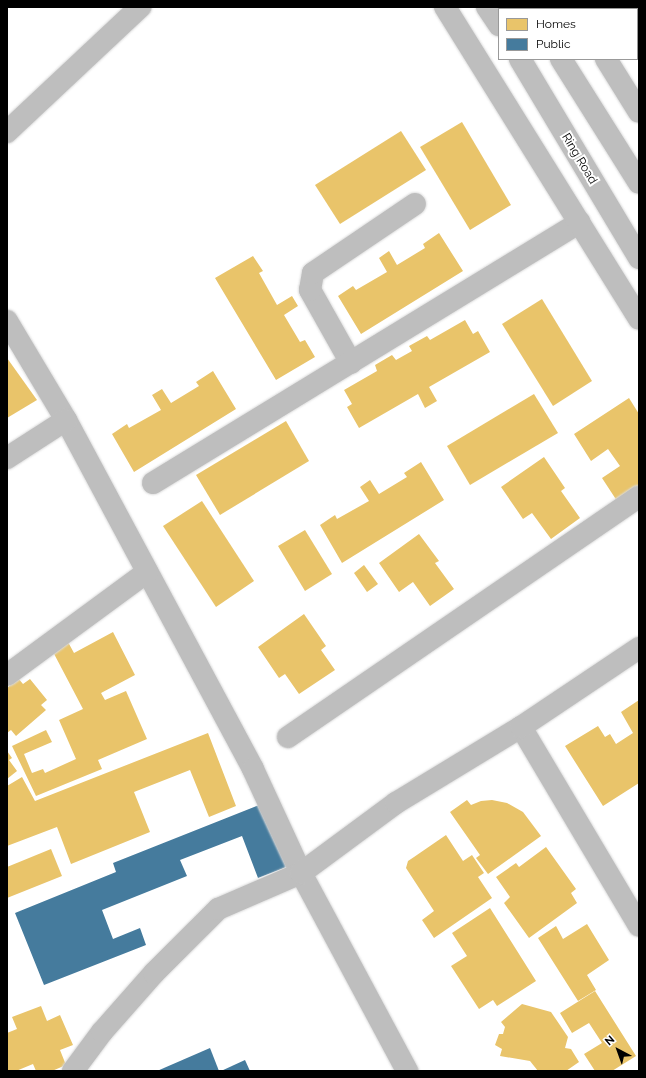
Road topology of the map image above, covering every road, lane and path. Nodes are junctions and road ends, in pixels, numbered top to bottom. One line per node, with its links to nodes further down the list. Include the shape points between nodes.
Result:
1 (140, 7): 9 (main road)
2 (445, 7): 12 (main road)
3 (487, 7): 4 (main road)
4 (498, 24)
5 (521, 60): 13 (main road, Ring Road)
6 (562, 60): 10 (main road)
7 (607, 60): 8 (main road)
8 (639, 112)
9 (7, 132)
10 (639, 183)
11 (415, 204): 16 (main road, via 313,273 310,290)
12 (580, 222): 14 (main road); 16 (main road)
13 (639, 258)
14 (639, 319)
15 (7, 321): 17 (main road)
16 (351, 363): 19 (main road)
17 (66, 420): 18 (main road); 21 (main road)
18 (7, 458)
19 (153, 483)
20 (639, 497): 25 (main road)
21 (147, 572): 23 (main road); 26 (main road, via 252,769)
22 (639, 648): 24 (main road)
23 (7, 675)
24 (521, 727): 26 (main road, via 396,803); 27 (main road)
25 (288, 737)
26 (301, 873): 28 (main road, via 218,909 154,972 102,1032); 29 (main road)
27 (639, 926)
28 (73, 1071)
29 (407, 1071)

